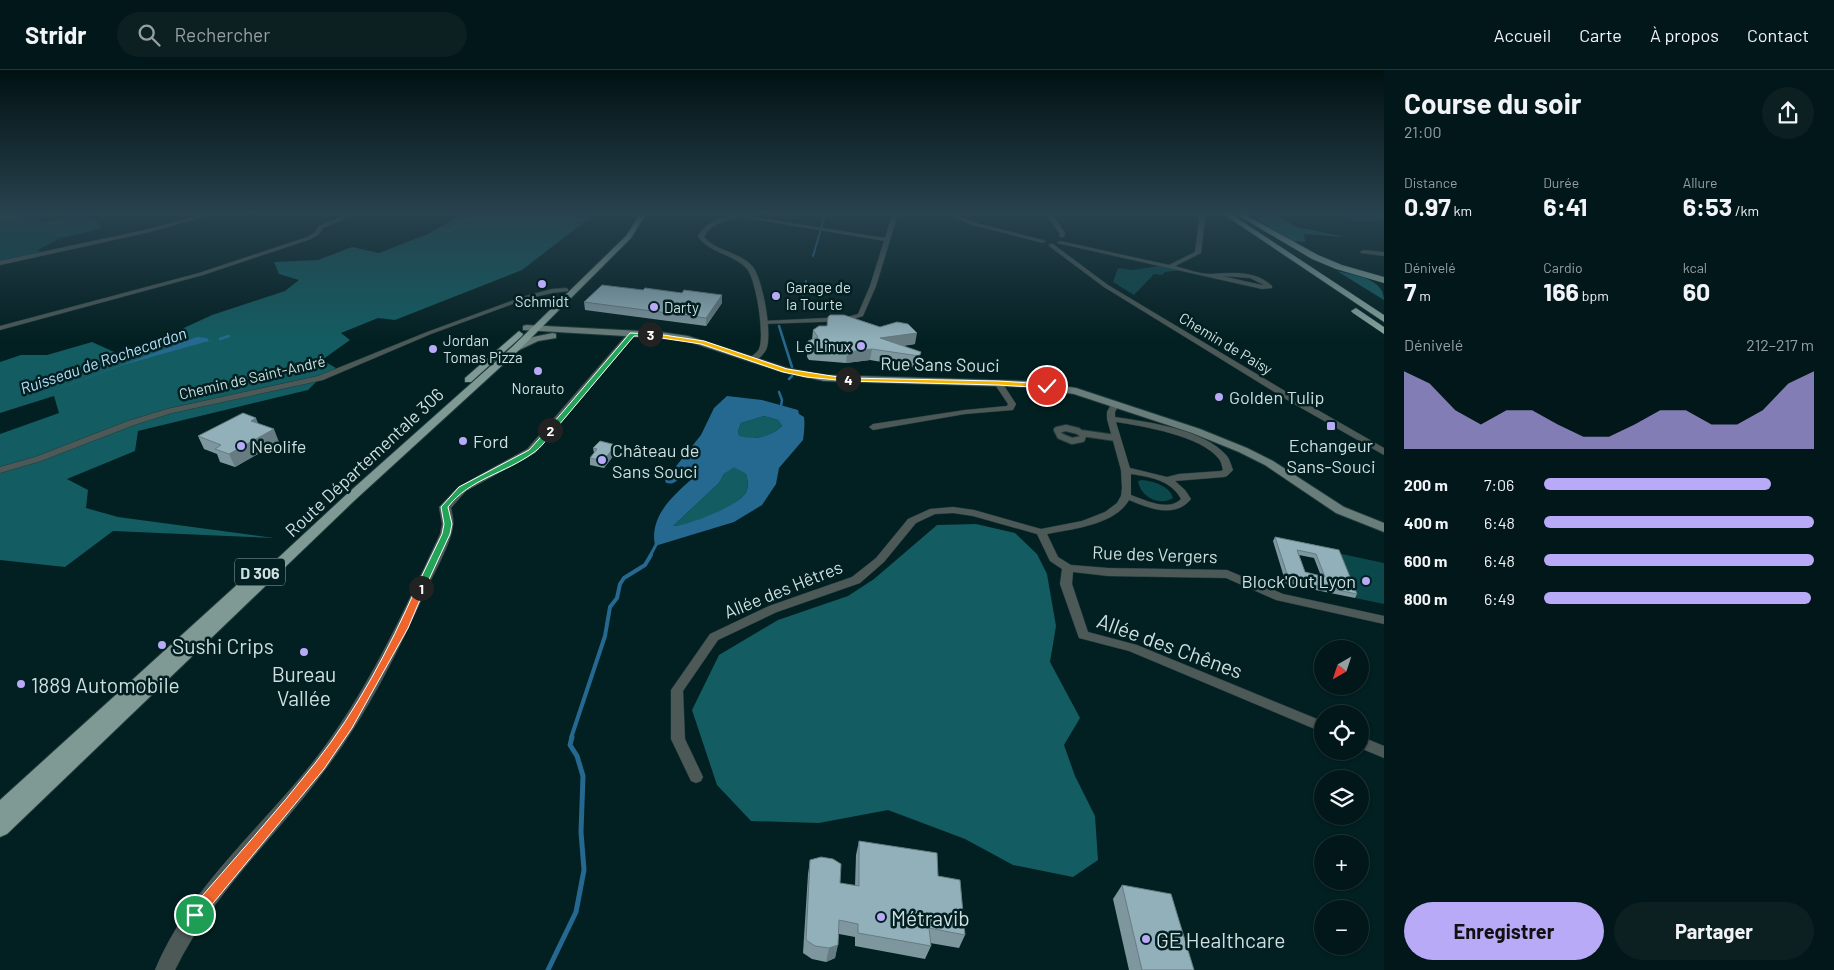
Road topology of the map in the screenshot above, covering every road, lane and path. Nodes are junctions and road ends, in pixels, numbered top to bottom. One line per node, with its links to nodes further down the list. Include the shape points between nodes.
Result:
1 (32, 256): 14 (street)
2 (256, 256): 22 (street, via 136,293)
3 (605, 256): 18 (main road, D 306)
4 (608, 256): 18 (main road, D 306)
5 (733, 256): 21 (street, via 752,270 759,287)
6 (883, 256): 21 (street, via 859,316)
7 (1067, 256): 36 (street, Chemin de Paisy, via 1106,286)
8 (1124, 256): 15 (street)
9 (1194, 256): 15 (street)
10 (1280, 256): 23 (highway)
11 (1295, 256): 20 (highway)
12 (1302, 256): 19 (highway)
13 (1313, 256): 17 (highway)
14 (0, 263)
15 (1172, 266): 16 (street)
16 (1212, 276): 16 (street, via 1262,287 1270,287 1250,277)
17 (1384, 280)
18 (570, 290): 24 (main road, Route Départementale 306 / D 306); 37 (street, Chemin de Saint-André, via 524,298 320,378 170,411)
19 (1384, 308)
20 (1384, 319)
21 (763, 322): 29 (street, via 763,347)
22 (0, 328)
23 (1384, 331)
24 (528, 332): 25 (main road, Rue Sans Souci); 27 (main road, Rue Sans Souci); 28 (main road, Route Départementale 306 / D 306); 49 (main road, Route Départementale 306 / D 306)
25 (602, 333): 26 (main road, Rue Sans Souci); 27 (main road, Rue Sans Souci)
26 (632, 334): 29 (main road, Rue Sans Souci, via 688,339); 51 (street, via 531,451 462,489 444,507 448,524 446,534 403,628 349,724 320,766 195,915)
27 (561, 335): 28 (main road, via 536,339)
28 (515, 349): 50 (main road, Route Départementale 306 / D 306, via 348,500)
29 (752, 360): 30 (main road, Rue Sans Souci, via 824,378)
30 (998, 383): 31 (main road, Rue Sans Souci, via 1063,388); 33 (street, via 1012,404 1010,408)
31 (1116, 404): 32 (street); 41 (main road, Rue Sans Souci, via 1212,436 1243,450 1269,463 1340,510)
32 (1111, 419): 35 (street); 39 (street, via 1162,428 1192,438 1219,452 1228,462 1228,470 1224,474)
33 (873, 426)
34 (1081, 433): 35 (street)
35 (1116, 438): 38 (street)
36 (1384, 452)
37 (0, 470)
38 (1126, 470): 39 (street); 40 (street)
39 (1167, 480): 40 (street, via 1183,491 1186,500 1183,505 1160,506)
40 (1126, 496): 42 (street, Allée des Hêtres, via 1121,505 1109,514 1084,524)
41 (1380, 526)
42 (1041, 532): 43 (street, via 1054,559); 48 (street, Allée des Hêtres, via 974,513 933,511 912,521 880,560 856,580 773,609 714,636 677,690 678,739)
43 (1068, 568): 44 (street, Rue des Vergers, via 1227,574 1280,597); 45 (street, Allée des Chênes, via 1066,584 1082,635 1133,648)
44 (1384, 620)
45 (1314, 724)
46 (1369, 746): 47 (street)
47 (1384, 752)
48 (696, 777)
49 (0, 812)
50 (0, 828)
51 (165, 970)

